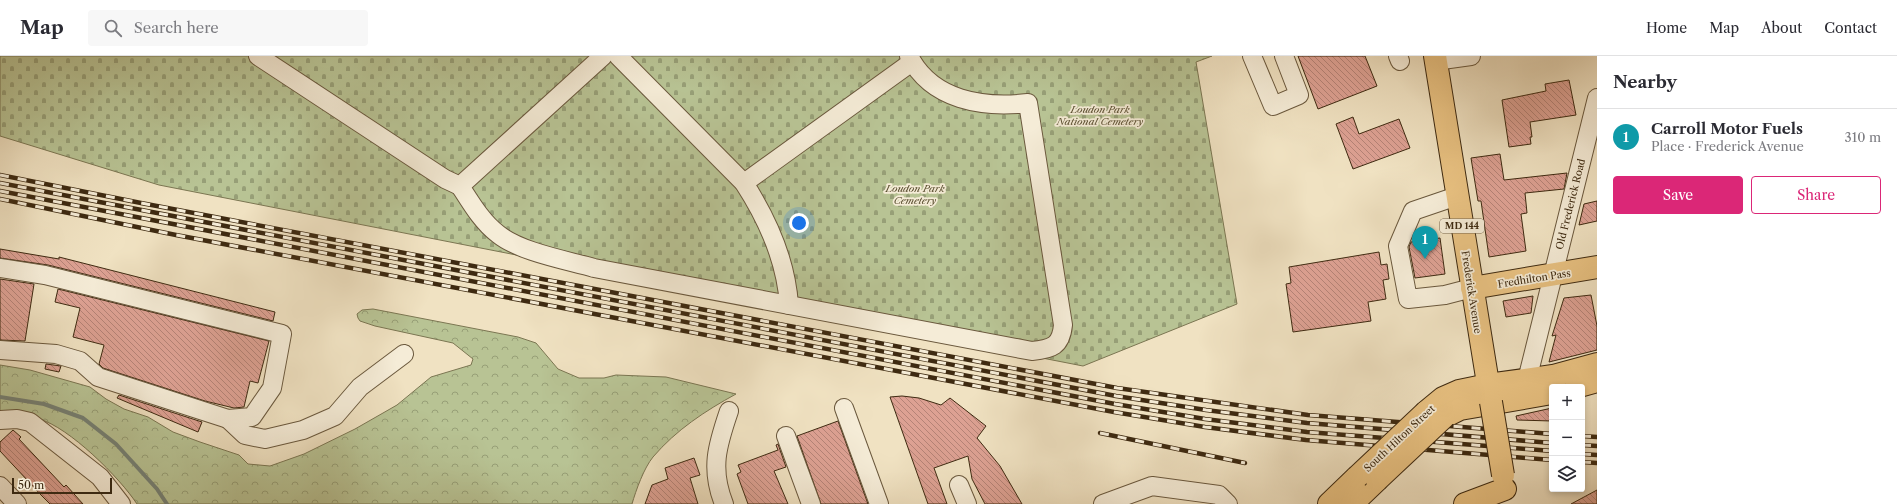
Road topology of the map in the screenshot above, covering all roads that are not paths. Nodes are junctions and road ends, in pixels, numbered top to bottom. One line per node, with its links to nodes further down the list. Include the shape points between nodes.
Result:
1 (258, 56): 9 (street)
2 (603, 56): 12 (street)
3 (618, 56): 11 (street)
4 (1252, 56): 5 (street, via 1273,106 1299,95)
5 (1284, 56)
6 (1471, 56): 7 (street)
7 (1435, 58): 13 (main road, Frederick Avenue / MD 144)
8 (910, 59): 11 (street); 18 (street, via 928,80 960,99 992,105 1028,103 1063,325 1062,336 1052,347 1032,350)
9 (280, 62): 12 (street, via 445,179)
10 (1597, 98): 16 (street, Old Frederick Road)
11 (744, 183): 18 (street, via 757,203 775,243 788,284)
12 (460, 186): 18 (street, via 484,221 499,235 539,253 594,268)
13 (1457, 196): 17 (main road, Frederick Avenue / MD 144); 17 (street, via 1413,211 1398,246 1408,299 1445,295)
14 (0, 268): 29 (street, via 45,275 282,334 272,388 252,417)
15 (1597, 268): 16 (main road, Fredhilton Pass)
16 (1553, 275): 17 (main road, Fredhilton Pass); 22 (street, Old Frederick Road)
17 (1472, 288): 25 (main road, Frederick Avenue / MD 144)
18 (789, 305)
19 (0, 350): 29 (street, via 56,354 80,361 98,377)
20 (404, 354): 29 (street, via 360,387 335,416 303,430 265,439 245,435)
21 (1597, 364): 22 (main road, South Hilton Street)
22 (1527, 380): 25 (main road, South Hilton Street)
23 (1597, 380): 24 (main road)
24 (1585, 384)
25 (1489, 393): 26 (main road, South Hilton Street, via 1513,400); 32 (main road, South Hilton Street, bridge, via 1459,391 1443,398 1435,414); 35 (main road, Frederick Avenue / MD 144, bridge)
26 (1549, 394)
27 (844, 408): 40 (street)
28 (729, 411): 38 (street, via 715,464 716,480)
29 (228, 419)
30 (0, 420): 37 (street, via 17,419 30,422 100,478)
31 (786, 436): 39 (street)
32 (1367, 478): 44 (main road, South Hilton Street); 45 (main road, South Hilton Street)
33 (959, 485): 41 (street)
34 (0, 486): 36 (street)
35 (1505, 489): 46 (main road)
36 (17, 504)
37 (121, 504)
38 (724, 504)
39 (812, 504)
40 (879, 504)
41 (967, 504)
42 (1102, 504): 43 (street, via 1152,486 1218,495)
43 (1228, 504)
44 (1329, 504)
45 (1352, 504)
46 (1465, 504)

